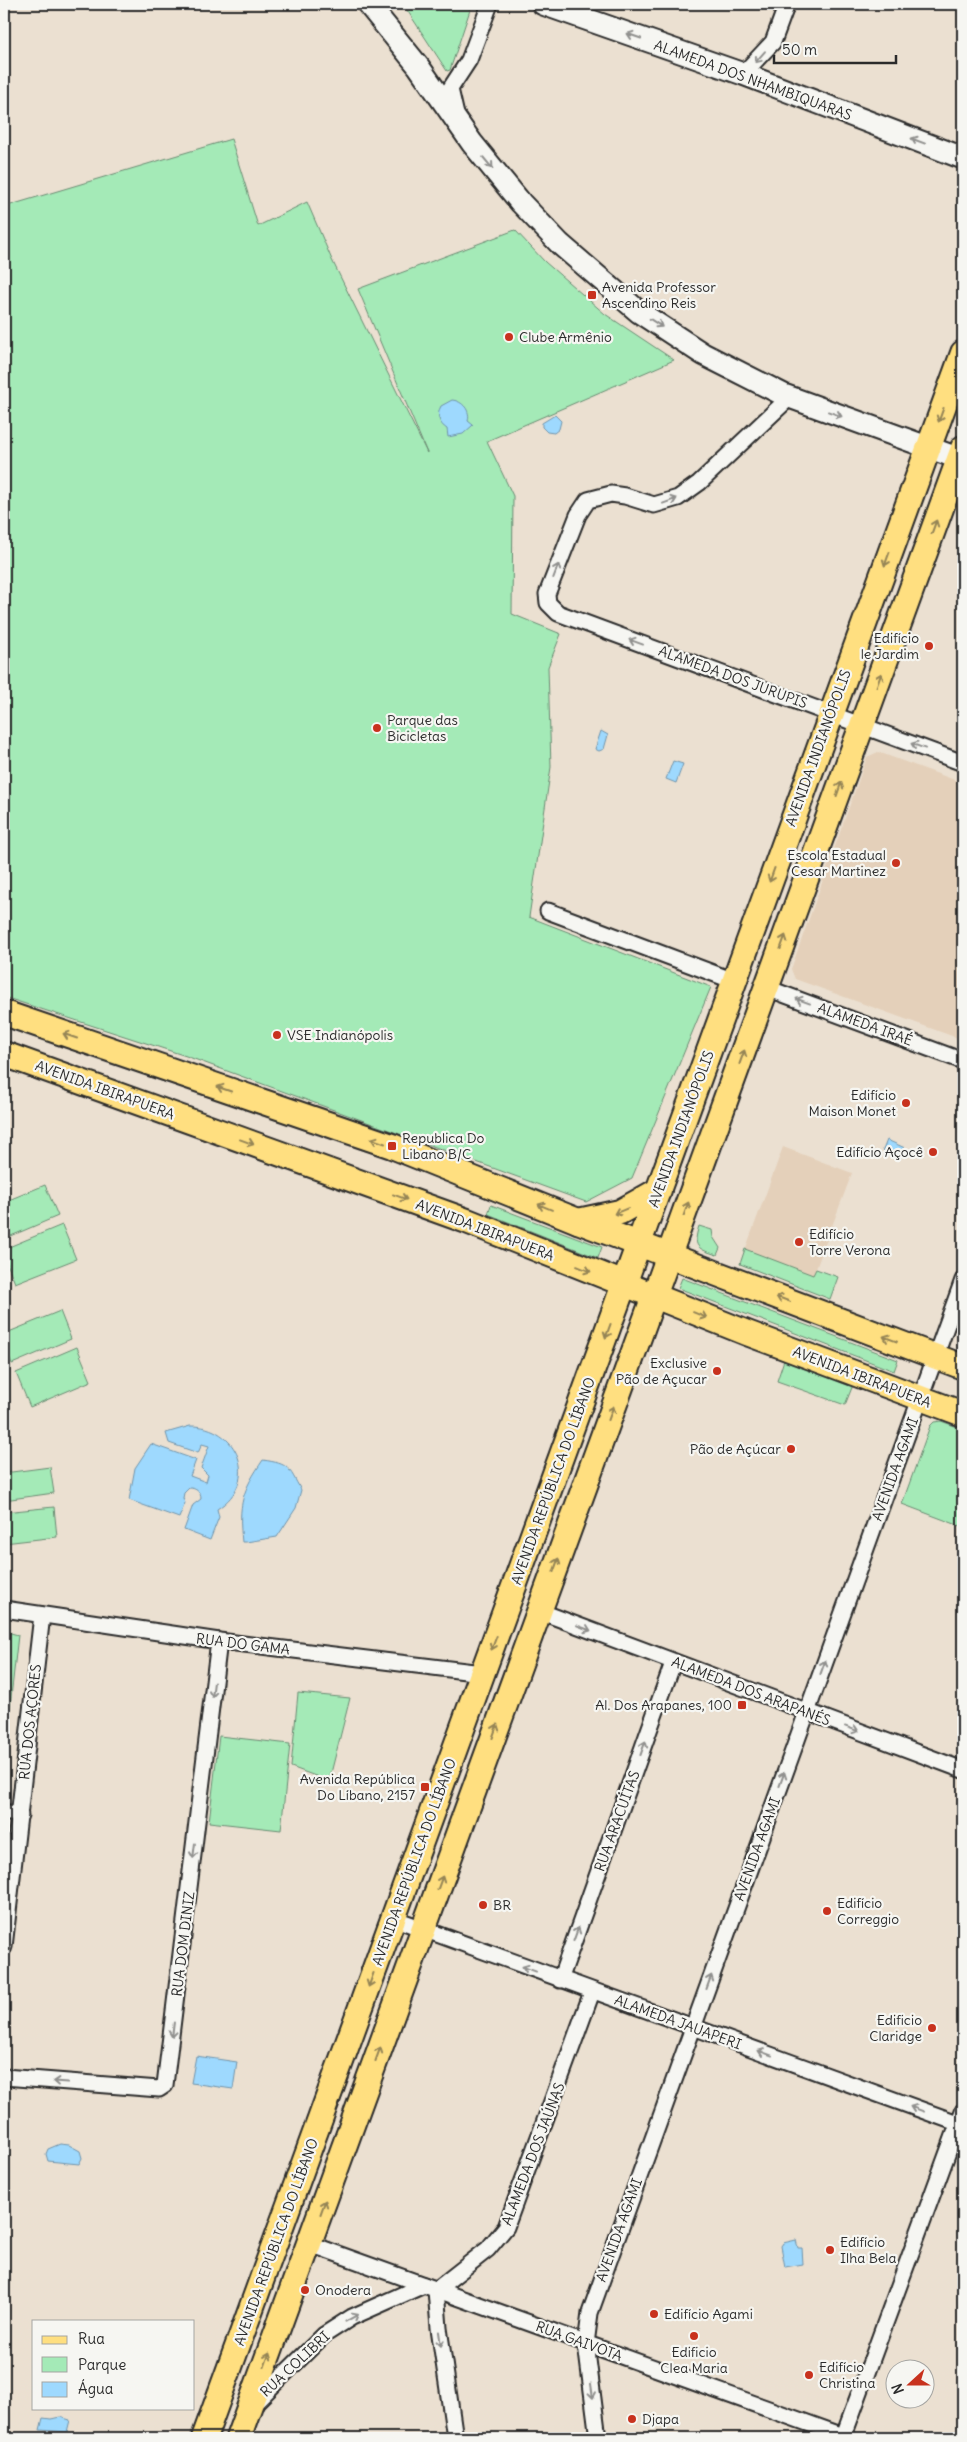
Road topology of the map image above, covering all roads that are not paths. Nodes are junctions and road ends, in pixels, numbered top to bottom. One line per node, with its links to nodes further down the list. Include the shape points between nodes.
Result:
1 (368, 4): 6 (street)
2 (387, 4): 6 (street)
3 (490, 4): 8 (street, via 469,60)
4 (543, 4): 7 (street, ALAMEDA DOS NHAMBIQUARAS, one-way to 4)
5 (786, 4): 7 (street, one-way to 7, via 773,42)
6 (424, 74): 8 (street); 9 (street)
7 (743, 74): 10 (street, ALAMEDA DOS NHAMBIQUARAS, one-way to 7)
8 (450, 89): 9 (street)
9 (459, 124): 12 (street, one-way to 12, via 521,202 600,281 639,312 703,354)
10 (963, 158)
11 (963, 353): 13 (main road, AVENIDA INDIANÓPOLIS, one-way to 13)
12 (790, 398): 13 (street, one-way to 13); 15 (street, ALAMEDA DOS JURUPIS, one-way to 12, via 558,613 548,603 547,594 578,515 588,500 611,494 654,505 678,498 699,483)
13 (929, 448): 14 (street); 15 (main road, AVENIDA INDIANÓPOLIS, one-way to 15)
14 (962, 456): 16 (main road, one-way to 14)
15 (831, 714): 16 (street, ALAMEDA DOS JURUPIS); 19 (main road, AVENIDA INDIANÓPOLIS, one-way to 19)
16 (862, 726): 17 (street, ALAMEDA DOS JURUPIS, one-way to 16); 20 (main road, one-way to 16)
17 (963, 763)
18 (548, 911): 19 (street)
19 (734, 981): 24 (main road, AVENIDA INDIANÓPOLIS)
20 (766, 988): 23 (street, ALAMEDA IRAÉ, one-way to 20); 27 (main road, one-way to 20)
21 (4, 1013): 25 (main road, one-way to 21, via 392,1146)
22 (4, 1054): 29 (main road, AVENIDA IBIRAPUERA, one-way to 29, via 467,1220)
23 (963, 1061)
24 (659, 1190): 25 (main road, one-way to 25, via 620,1212); 26 (main road, AVENIDA INDIANÓPOLIS)
25 (578, 1221): 26 (main road)
26 (640, 1243): 27 (main road); 29 (main road, AVENIDA INDIANÓPOLIS)
27 (670, 1255): 30 (main road); 31 (main road, one-way to 27)
28 (963, 1280): 31 (street, AVENIDA AGAMI)
29 (625, 1285): 30 (main road, AVENIDA IBIRAPUERA); 35 (main road, AVENIDA REPÚBLICA DO LÍBANO, one-way to 35)
30 (655, 1297): 33 (main road, AVENIDA IBIRAPUERA, one-way to 33); 37 (main road, one-way to 30)
31 (935, 1357): 32 (main road); 33 (street, AVENIDA AGAMI)
32 (963, 1367)
33 (920, 1399): 34 (main road, AVENIDA IBIRAPUERA); 42 (street, AVENIDA AGAMI, one-way to 33)
34 (963, 1414)
35 (532, 1539): 37 (main road, via 529,1594 533,1607); 41 (main road, AVENIDA REPÚBLICA DO LÍBANO, one-way to 41)
36 (4, 1609): 38 (street, RUA DO GAMA)
37 (539, 1611): 40 (street, ALAMEDA DOS ARAPANÉS, one-way to 40); 47 (main road, one-way to 37)
38 (42, 1615): 39 (street, RUA DO GAMA); 45 (street, RUA DOS AÇORES)
39 (219, 1641): 41 (street, RUA DO GAMA); 52 (street, RUA DOM DINIZ, one-way to 52, via 165,2085 159,2089)
40 (674, 1663): 42 (street, ALAMEDA DOS ARAPANÉS); 49 (street, RUA ARACUÍTAS, one-way to 40)
41 (482, 1673): 46 (main road, AVENIDA REPÚBLICA DO LÍBANO)
42 (806, 1713): 43 (street, ALAMEDA DOS ARAPANÉS, one-way to 43); 51 (street, AVENIDA AGAMI, one-way to 42)
43 (963, 1770)
44 (4, 1812): 45 (street)
45 (20, 1815): 48 (street, RUA DOS AÇORES)
46 (393, 1918): 47 (street, ALAMEDA JAUAPERI); 57 (main road, AVENIDA REPÚBLICA DO LÍBANO, one-way to 57)
47 (423, 1929): 49 (street, ALAMEDA JAUAPERI, one-way to 47); 54 (main road, one-way to 47)
48 (4, 1947)
49 (560, 1980): 50 (street, ALAMEDA JAUAPERI)
50 (592, 1992): 51 (street, ALAMEDA JAUAPERI); 55 (street, ALAMEDA DOS JAÚNAS, via 506,2227 488,2249)
51 (692, 2027): 53 (street, ALAMEDA JAUAPERI, one-way to 51); 56 (street, AVENIDA AGAMI, via 592,2306)
52 (4, 2077)
53 (962, 2120): 64 (street)
54 (310, 2244): 55 (street, RUA GAIVOTA); 58 (main road, one-way to 54)
55 (430, 2288): 56 (street, RUA GAIVOTA); 58 (street, RUA COLIBRI, one-way to 55, via 324,2336 352,2317); 62 (street, one-way to 62)
56 (586, 2344): 63 (street, AVENIDA AGAMI, one-way to 63); 64 (street, RUA GAIVOTA)
57 (226, 2379): 59 (main road, AVENIDA REPÚBLICA DO LÍBANO); 60 (main road)
58 (250, 2407): 61 (main road)
59 (204, 2438)
60 (208, 2438)
61 (238, 2438)
62 (455, 2438)
63 (598, 2438)
64 (845, 2438)

